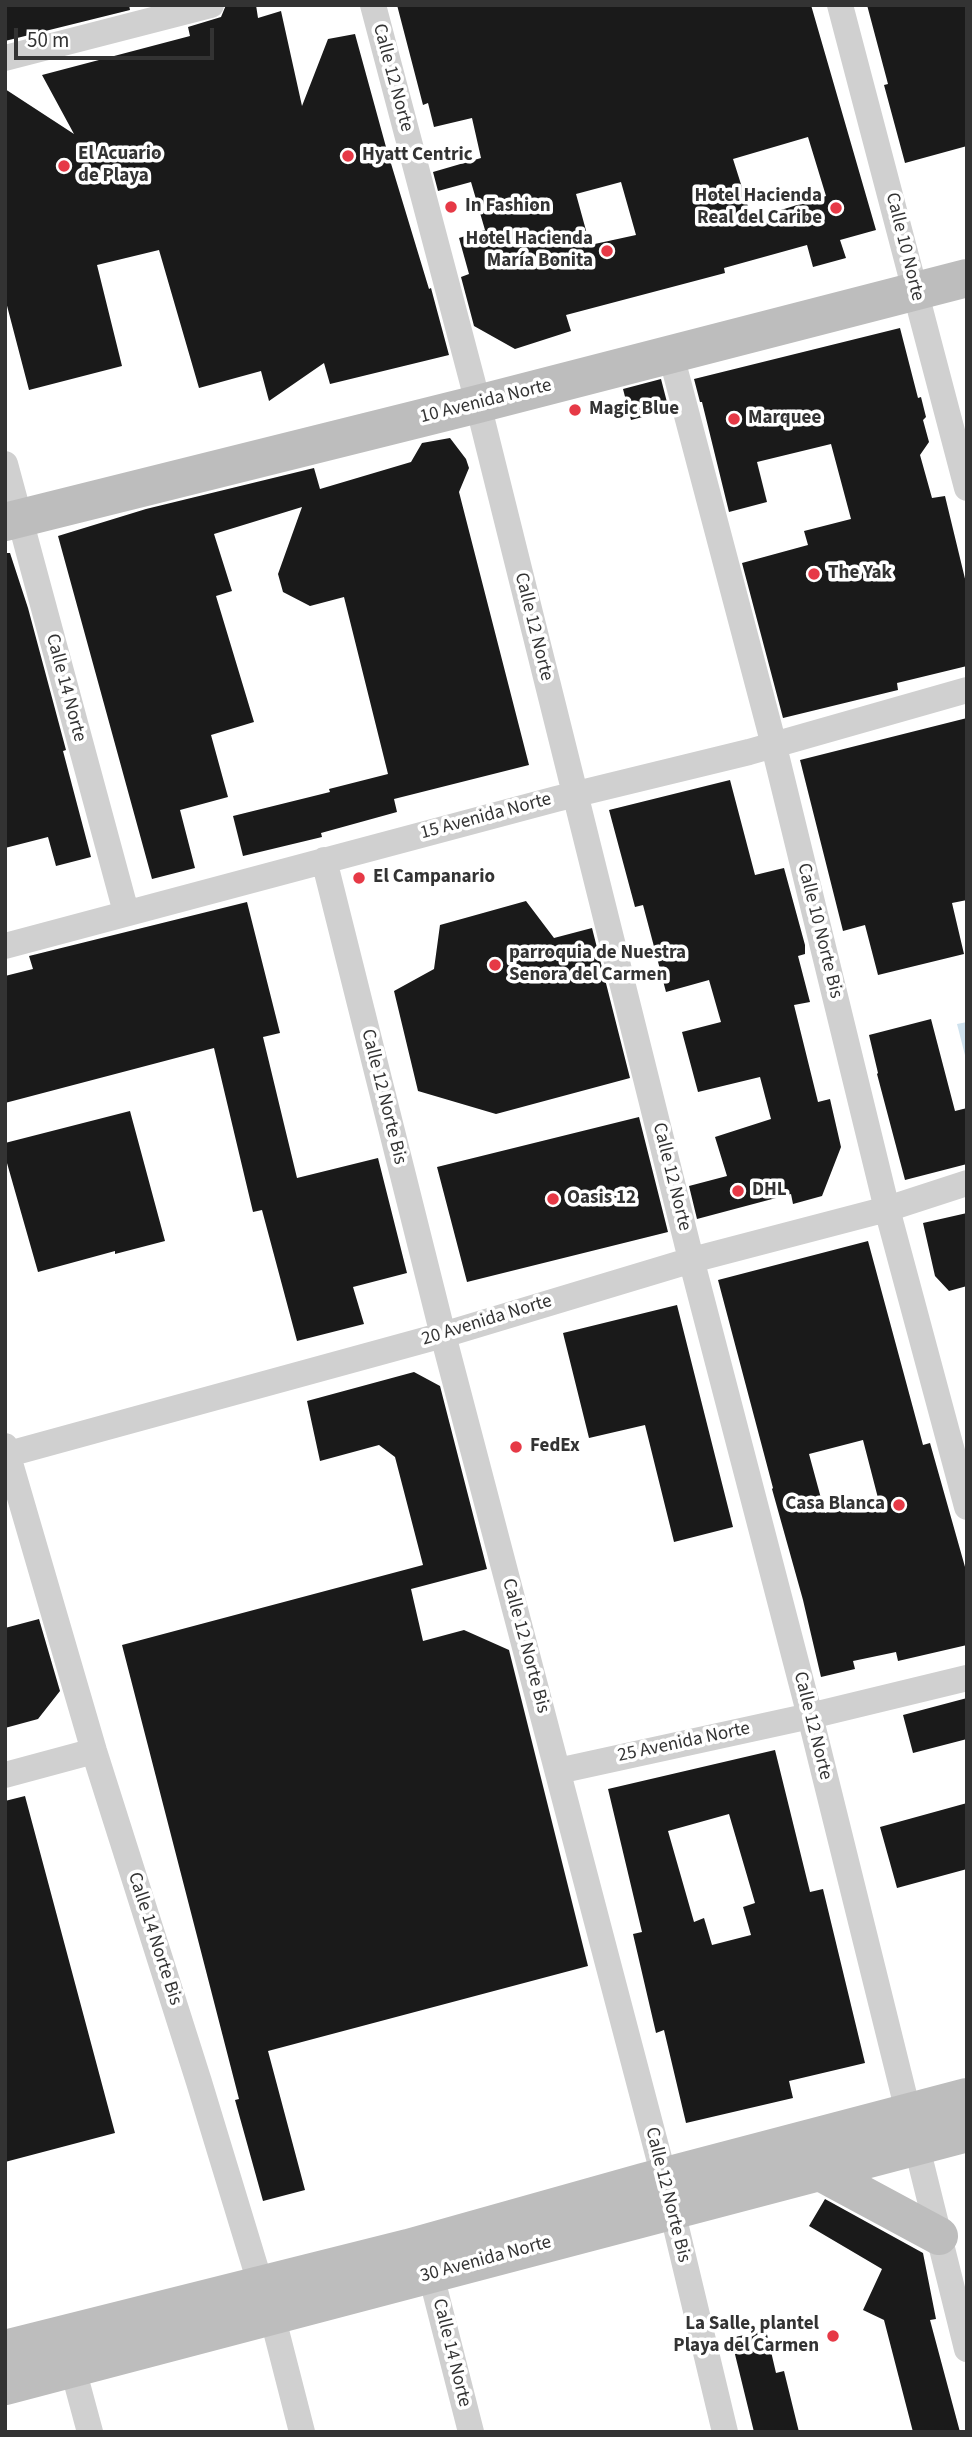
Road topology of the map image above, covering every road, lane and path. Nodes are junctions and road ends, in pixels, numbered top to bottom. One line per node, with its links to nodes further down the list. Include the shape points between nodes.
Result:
1 (211, 5): 4 (street)
2 (373, 5): 8 (street, Calle 12 Norte)
3 (840, 5): 6 (street, Calle 10 Norte)
4 (5, 58)
5 (967, 278): 6 (street, 10 Avenida Norte)
6 (915, 292): 7 (street, 10 Avenida Norte); 10 (street, Calle 10 Norte)
7 (671, 355): 8 (street, 10 Avenida Norte); 13 (street, Calle 10 Norte Bis)
8 (478, 404): 11 (street, 10 Avenida Norte); 14 (street, Calle 12 Norte)
9 (5, 464): 11 (street, Calle 14 Norte)
10 (967, 488)
11 (12, 520): 16 (street, Calle 14 Norte)
12 (967, 690): 13 (street, 15 Avenida Norte)
13 (774, 745): 14 (street, 15 Avenida Norte); 19 (street, Calle 10 Norte Bis)
14 (575, 794): 15 (street, 15 Avenida Norte); 20 (street, Calle 12 Norte)
15 (324, 860): 16 (street, 15 Avenida Norte); 21 (street, Calle 12 Norte Bis)
16 (126, 912): 17 (street, 15 Avenida Norte)
17 (5, 946)
18 (967, 1183): 19 (street, 20 Avenida Norte)
19 (887, 1209): 20 (street, 20 Avenida Norte); 23 (street, Calle 10 Norte Bis)
20 (692, 1260): 21 (street, 20 Avenida Norte); 25 (street, Calle 12 Norte)
21 (443, 1335): 22 (street, 20 Avenida Norte); 27 (street, Calle 12 Norte Bis)
22 (6, 1452): 26 (street, Calle 14 Norte Bis)
23 (967, 1507)
24 (967, 1678): 25 (street, 25 Avenida Norte)
25 (810, 1716): 27 (street, 25 Avenida Norte); 30 (street, Calle 12 Norte)
26 (94, 1751): 28 (street); 36 (street, Calle 14 Norte Bis)
27 (558, 1771): 33 (street, Calle 12 Norte Bis)
28 (5, 1774)
29 (967, 2097): 30 (street, 30 Avenida Norte)
30 (912, 2129): 31 (street, 30 Avenida Norte); 32 (street, 30 Avenida Norte); 33 (street, 30 Avenida Norte); 34 (street, Calle 12 Norte)
31 (967, 2133)
32 (822, 2173): 33 (street, 30 Avenida Norte); 34 (street)
33 (667, 2194): 35 (street, 30 Avenida Norte); 36 (street, 30 Avenida Norte, via 408,2248); 44 (street, Calle 12 Norte Bis)
34 (939, 2235): 38 (street, Calle 12 Norte)
35 (431, 2275): 36 (street, 30 Avenida Norte); 43 (street, Calle 14 Norte)
36 (266, 2301): 37 (street, 30 Avenida Norte); 39 (street, 30 Avenida Norte); 42 (street, Calle 14 Norte Bis)
37 (5, 2349)
38 (967, 2349)
39 (74, 2368): 40 (street, 30 Avenida Norte); 41 (street)
40 (5, 2386)
41 (90, 2432)
42 (302, 2432)
43 (471, 2432)
44 (725, 2432)

